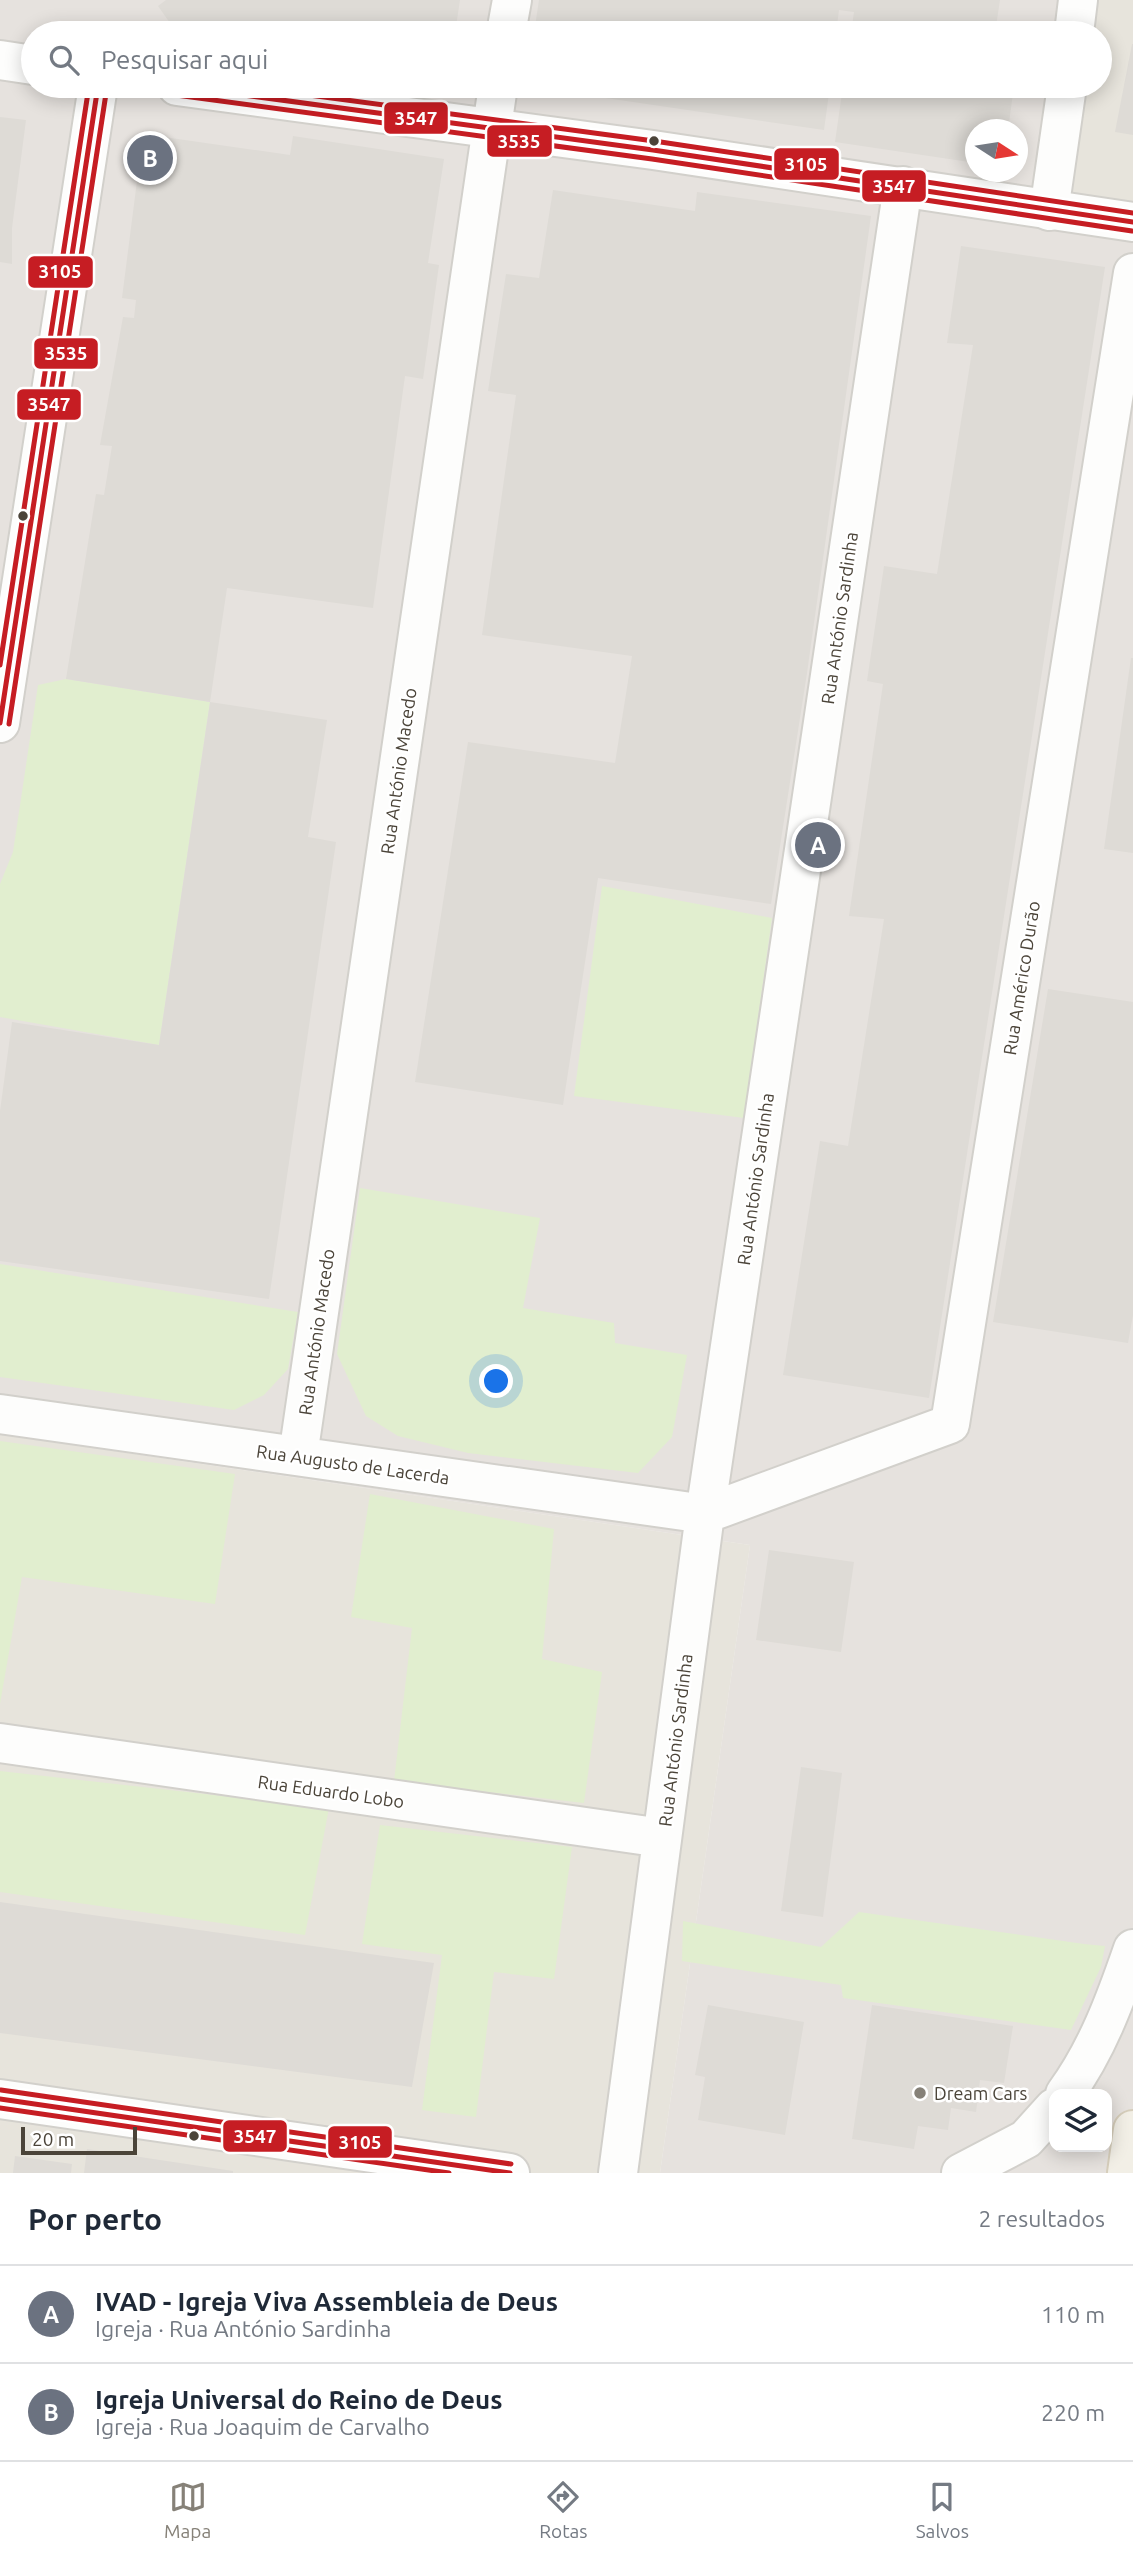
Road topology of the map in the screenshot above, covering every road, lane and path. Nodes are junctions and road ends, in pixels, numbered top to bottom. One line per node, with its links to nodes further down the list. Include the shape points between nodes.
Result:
1 (512, 0): 3 (street)
2 (1078, 0): 4 (street)
3 (508, 21)
4 (1075, 21)
5 (0, 60): 6 (street)
6 (21, 63)
7 (96, 98): 16 (street)
8 (269, 98): 11 (street)
9 (496, 98): 11 (street, Rua António Macedo)
10 (1065, 98): 13 (street)
11 (491, 127): 12 (street); 18 (street, Rua António Macedo)
12 (904, 186): 13 (street); 19 (street, Rua António Sardinha)
13 (1049, 211): 14 (street)
14 (1133, 222)
15 (1133, 273): 19 (street, Rua Américo Durão, via 950,1424)
16 (0, 723)
17 (0, 1414): 18 (street, Rua Augusto de Lacerda)
18 (299, 1456): 19 (street, Rua Augusto de Lacerda)
19 (705, 1514): 21 (street, Rua António Sardinha)
20 (0, 1743): 21 (street, Rua Eduardo Lobo)
21 (662, 1838): 30 (street, Rua António Sardinha)
22 (1133, 1949): 23 (street, via 1109,2018)
23 (1069, 2089)
24 (0, 2099): 28 (street)
25 (1049, 2114): 27 (street)
26 (1133, 2130): 33 (main road)
27 (1026, 2139): 31 (street); 32 (street)
28 (441, 2168): 29 (street)
29 (510, 2173)
30 (618, 2173)
31 (961, 2173)
32 (997, 2173)
33 (1127, 2173)

